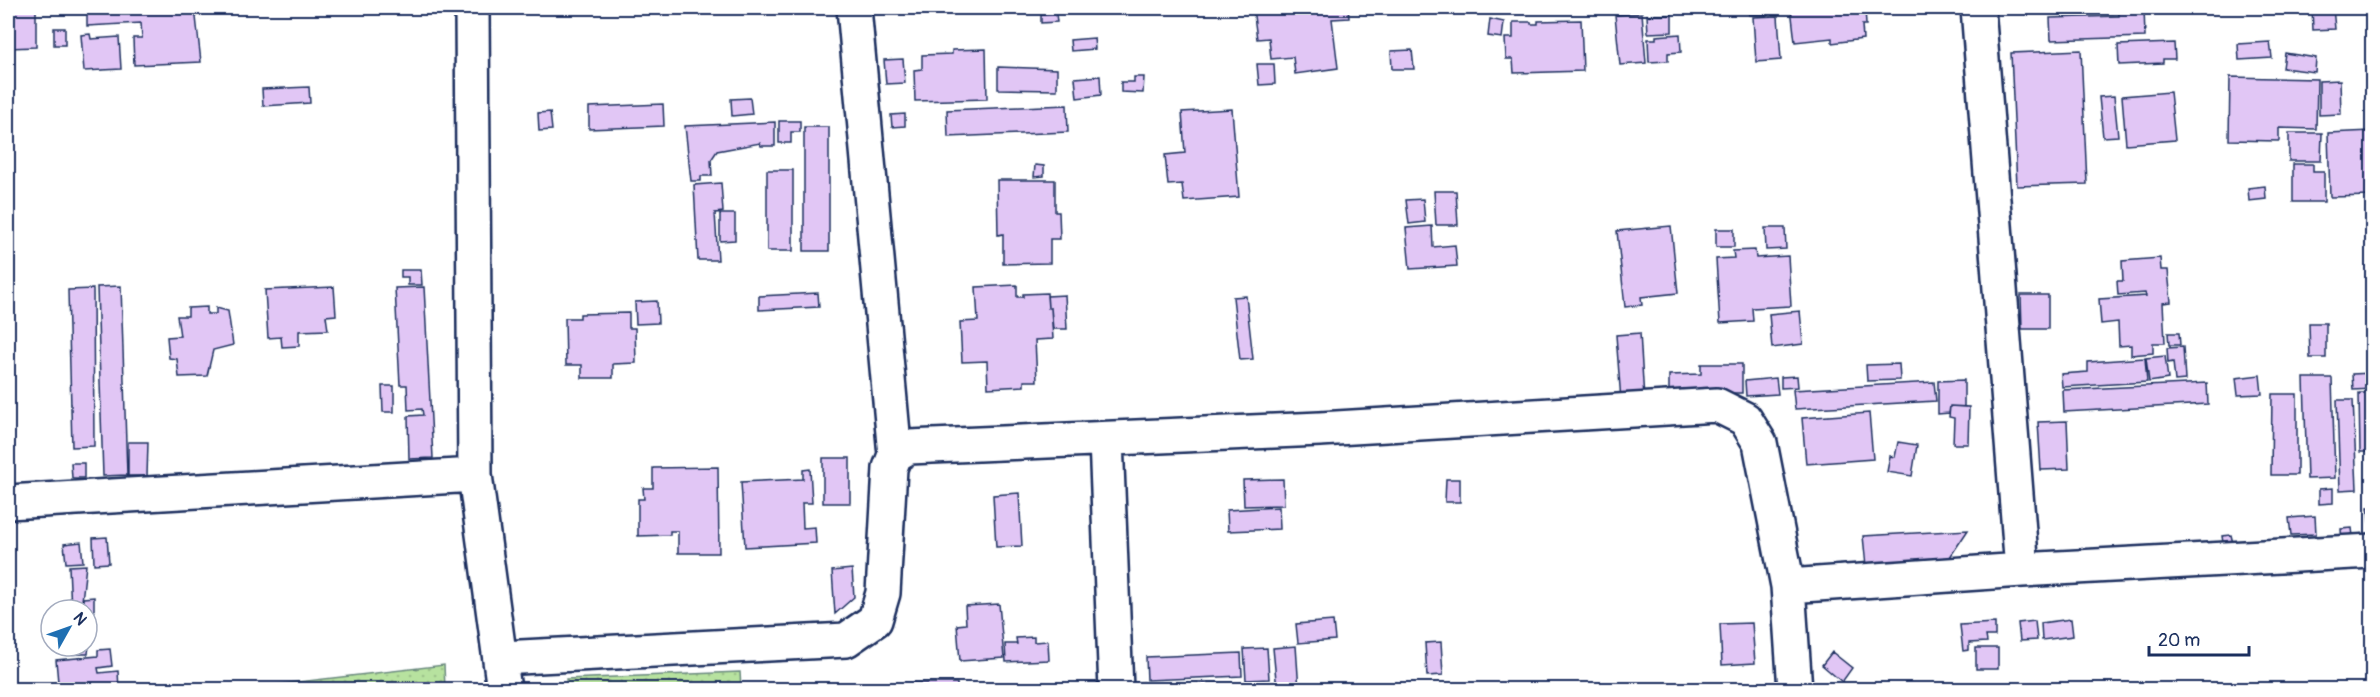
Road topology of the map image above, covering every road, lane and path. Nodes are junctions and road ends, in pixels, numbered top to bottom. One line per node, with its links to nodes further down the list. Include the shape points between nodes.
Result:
1 (472, 8): 6 (street)
2 (854, 8): 5 (street)
3 (1978, 8): 9 (street)
4 (1106, 440): 5 (street, via 909,447); 10 (street, via 1717,405 1745,419 1760,443); 12 (street)
5 (895, 455): 11 (street, via 890,468 884,593 875,620 846,640)
6 (476, 475): 7 (street); 11 (street)
7 (8, 502)
8 (2373, 551): 9 (street)
9 (2022, 570): 10 (street)
10 (1788, 586): 13 (street)
11 (502, 674)
12 (1116, 690)
13 (1795, 690)

